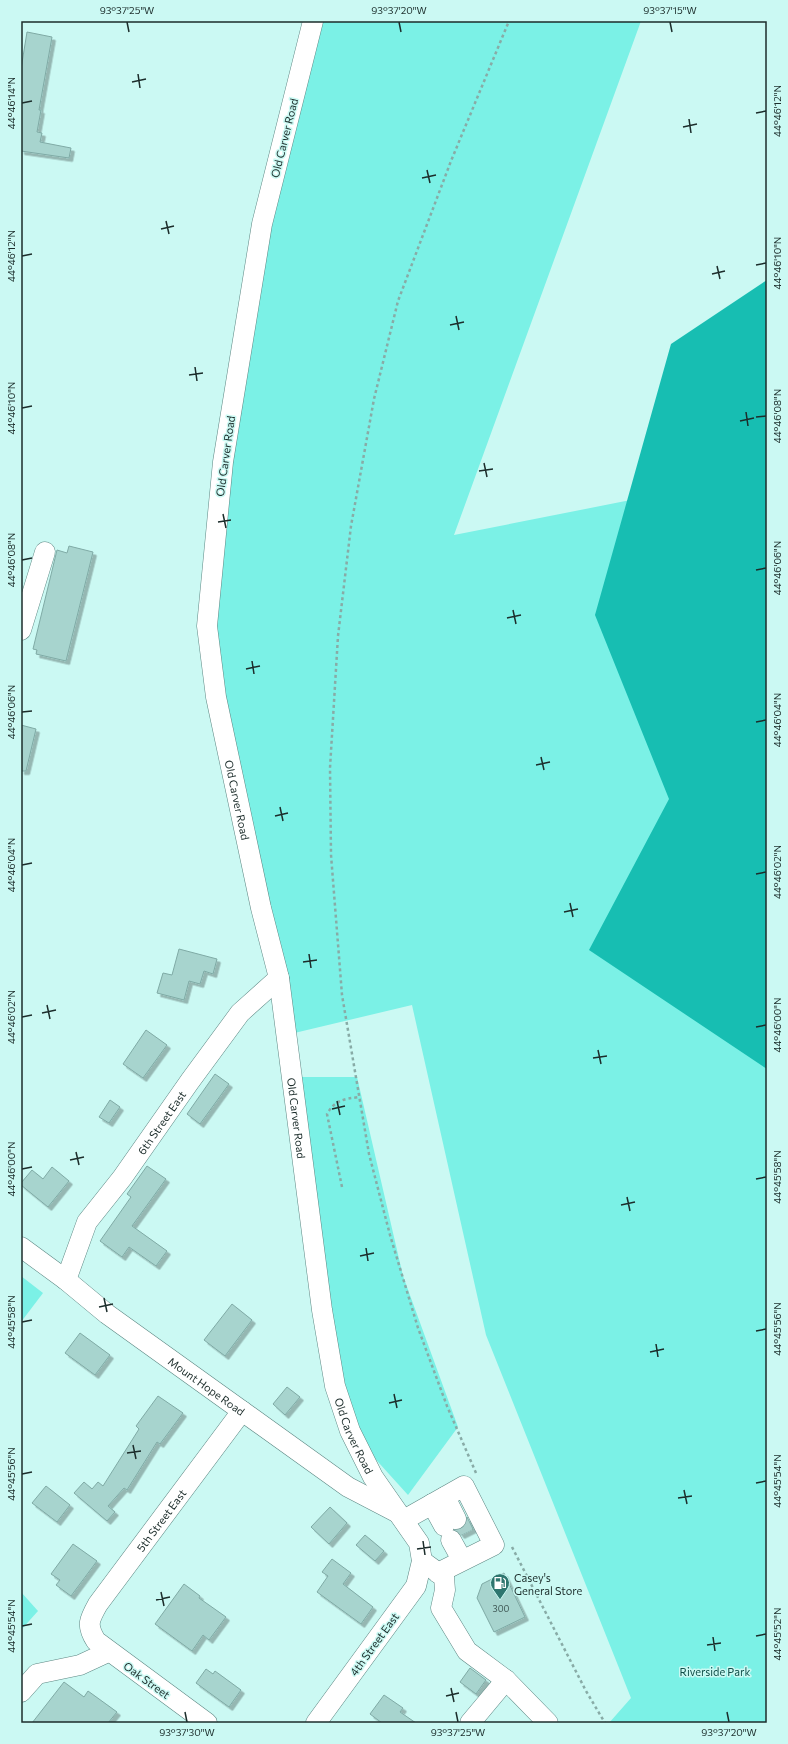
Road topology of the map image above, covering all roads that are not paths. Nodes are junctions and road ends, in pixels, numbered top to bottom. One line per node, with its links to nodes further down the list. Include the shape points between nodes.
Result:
1 (313, 21): 4 (street, Old Carver Road, via 262,224 222,462 207,626 216,697 261,908)
2 (45, 552): 3 (street)
3 (21, 630)
4 (279, 978): 6 (street, 6th Street East, via 240,1013 122,1178 87,1222); 9 (street, Old Carver Road, via 322,1310 335,1386 350,1431 373,1477)
5 (21, 1247): 6 (street, Mount Hope Road)
6 (66, 1280): 7 (street, Mount Hope Road, via 107,1314)
7 (242, 1411): 9 (street, Mount Hope Road, via 348,1487); 12 (street, 5th Street East, via 98,1604 90,1620)
8 (438, 1501): 9 (street); 10 (street); 10 (street, via 464,1486 471,1499 494,1545)
9 (402, 1517): 11 (street, Old Carver Road, via 419,1543)
10 (468, 1557): 11 (street)
11 (430, 1567): 14 (street, via 444,1578 445,1590 441,1608 468,1651); 17 (street, 4th Street East)
12 (91, 1632): 13 (street, Oak Street, via 96,1642)
13 (108, 1652): 15 (street, via 80,1665 36,1674); 16 (street, Oak Street)
14 (506, 1680): 18 (street); 19 (street)
15 (21, 1692)
16 (207, 1723)
17 (316, 1723)
18 (470, 1723)
19 (548, 1723)

